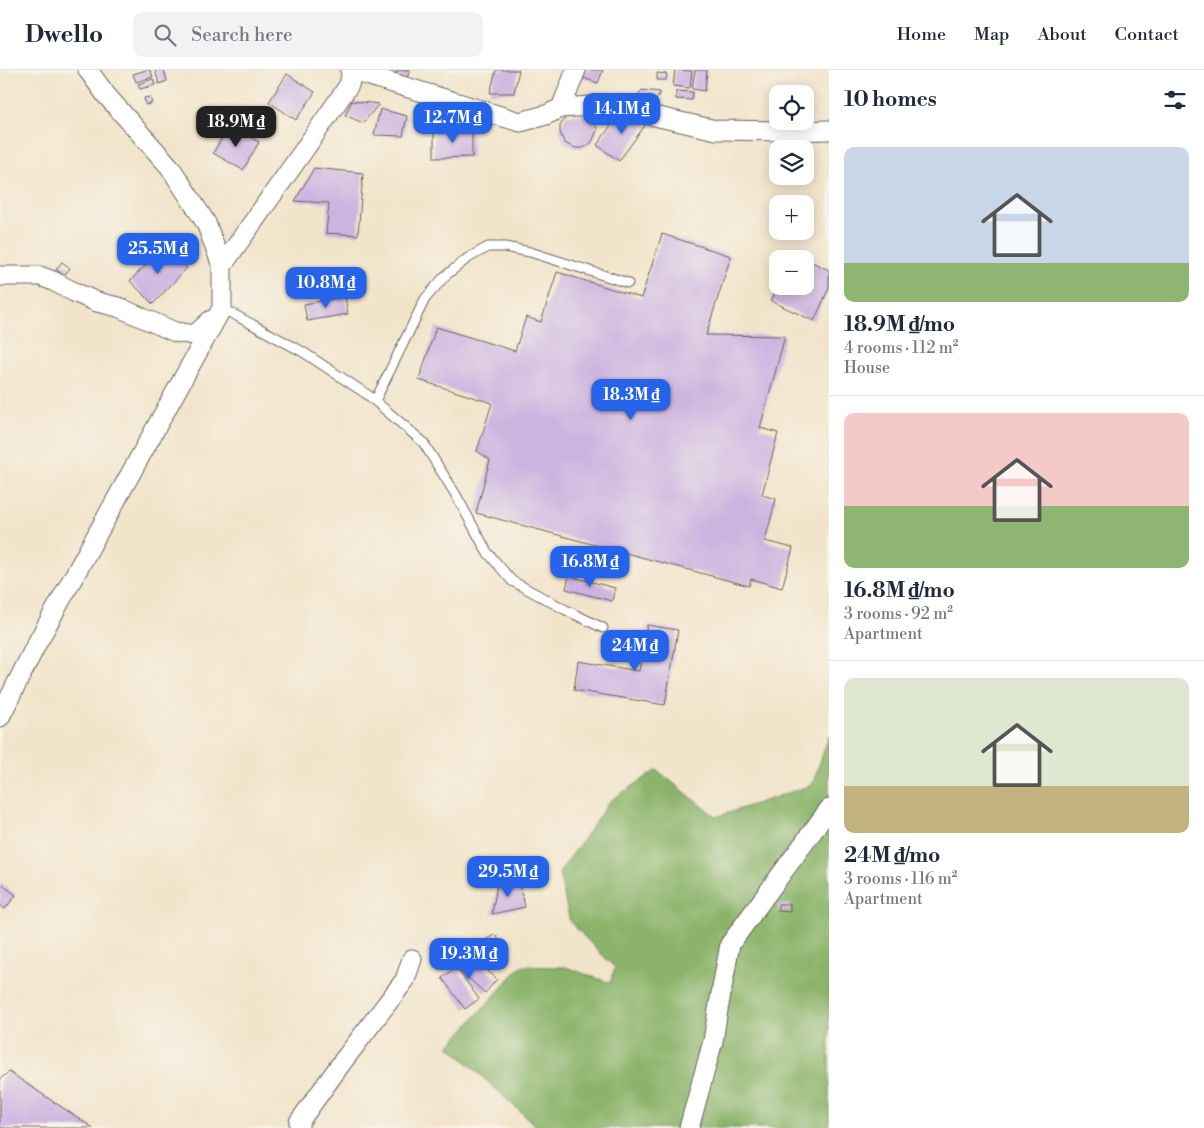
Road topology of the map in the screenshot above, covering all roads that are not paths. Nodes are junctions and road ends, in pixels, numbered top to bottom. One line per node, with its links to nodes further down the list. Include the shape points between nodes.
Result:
1 (88, 70): 6 (street, via 170,167 206,223)
2 (576, 70): 4 (street)
3 (351, 71): 4 (street, via 520,122); 6 (street, via 349,85)
4 (560, 108): 5 (street, via 606,105 716,130)
5 (829, 130)
6 (222, 266): 9 (street)
7 (0, 276): 9 (street, via 40,276 175,332 196,335)
8 (628, 283): 10 (lane, via 530,252 488,247 445,276 425,298)
9 (222, 308): 10 (lane, via 303,352); 12 (street, via 36,645)
10 (375, 401): 11 (lane, via 423,442 487,552 512,581)
11 (602, 628)
12 (0, 717)
13 (829, 810): 16 (street, via 730,944 713,1041)
14 (412, 959): 15 (street, via 404,980 299,1122)
15 (298, 1128)
16 (689, 1128)

